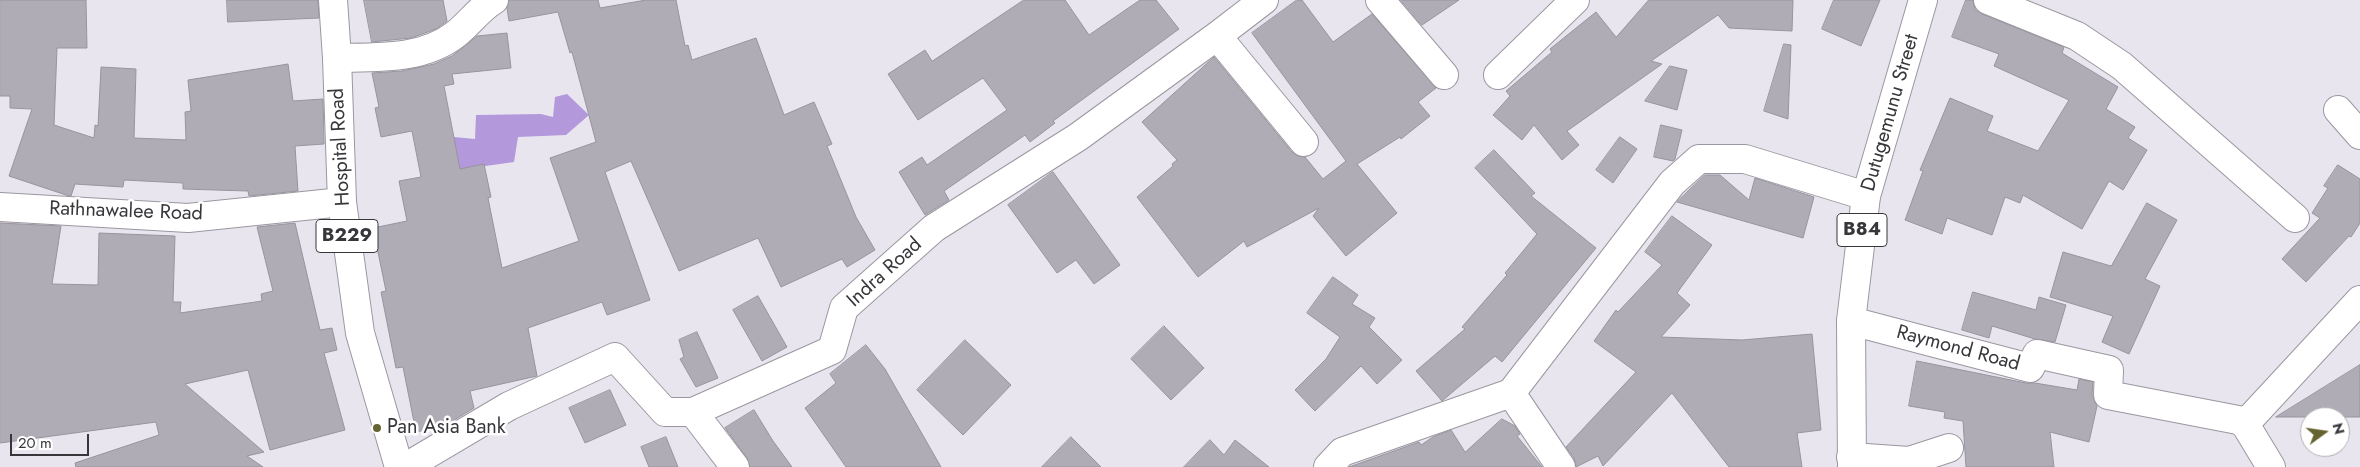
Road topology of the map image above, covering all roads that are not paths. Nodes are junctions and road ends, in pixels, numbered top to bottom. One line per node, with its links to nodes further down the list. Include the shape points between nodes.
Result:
1 (333, 0): 9 (street, Hospital Road / B229)
2 (494, 0): 9 (street, via 457,34 438,46 411,54)
3 (1264, 0): 8 (street, Indra Road)
4 (1380, 0): 10 (street)
5 (1575, 0): 11 (street)
6 (1923, 0): 15 (street, Dutugemunu Street / B84)
7 (1988, 0): 18 (street, via 2077,36 2122,66)
8 (1218, 36): 14 (street); 22 (street, Indra Road, via 1078,137 934,228 844,308 832,350)
9 (337, 58): 16 (street, Hospital Road / B229)
10 (1444, 75)
11 (1498, 75)
12 (2338, 110): 13 (street)
13 (2360, 135)
14 (1304, 142)
15 (1866, 196): 20 (street, Dutugemunu Street / B84); 21 (street, via 1745,159 1699,159 1672,183)
16 (342, 202): 17 (street, Rathnawalee Road, via 188,218); 27 (street, Hospital Road / B229, via 360,333)
17 (0, 207)
18 (2295, 218)
19 (2360, 300): 23 (street)
20 (1851, 321): 23 (street, Raymond Road, via 2030,368 2037,354 2109,370 2108,395); 25 (street, Dutugemunu Street / B84)
21 (1510, 392): 30 (street, via 1342,452); 31 (street)
22 (693, 412): 28 (street, Indra Road, via 665,412 616,357 509,406); 29 (street)
23 (2246, 424): 32 (street)
24 (1949, 448): 26 (street)
25 (1851, 462): 26 (street)
26 (1910, 464)
27 (399, 467)
28 (406, 467)
29 (735, 467)
30 (1328, 467)
31 (1560, 467)
32 (2270, 467)

